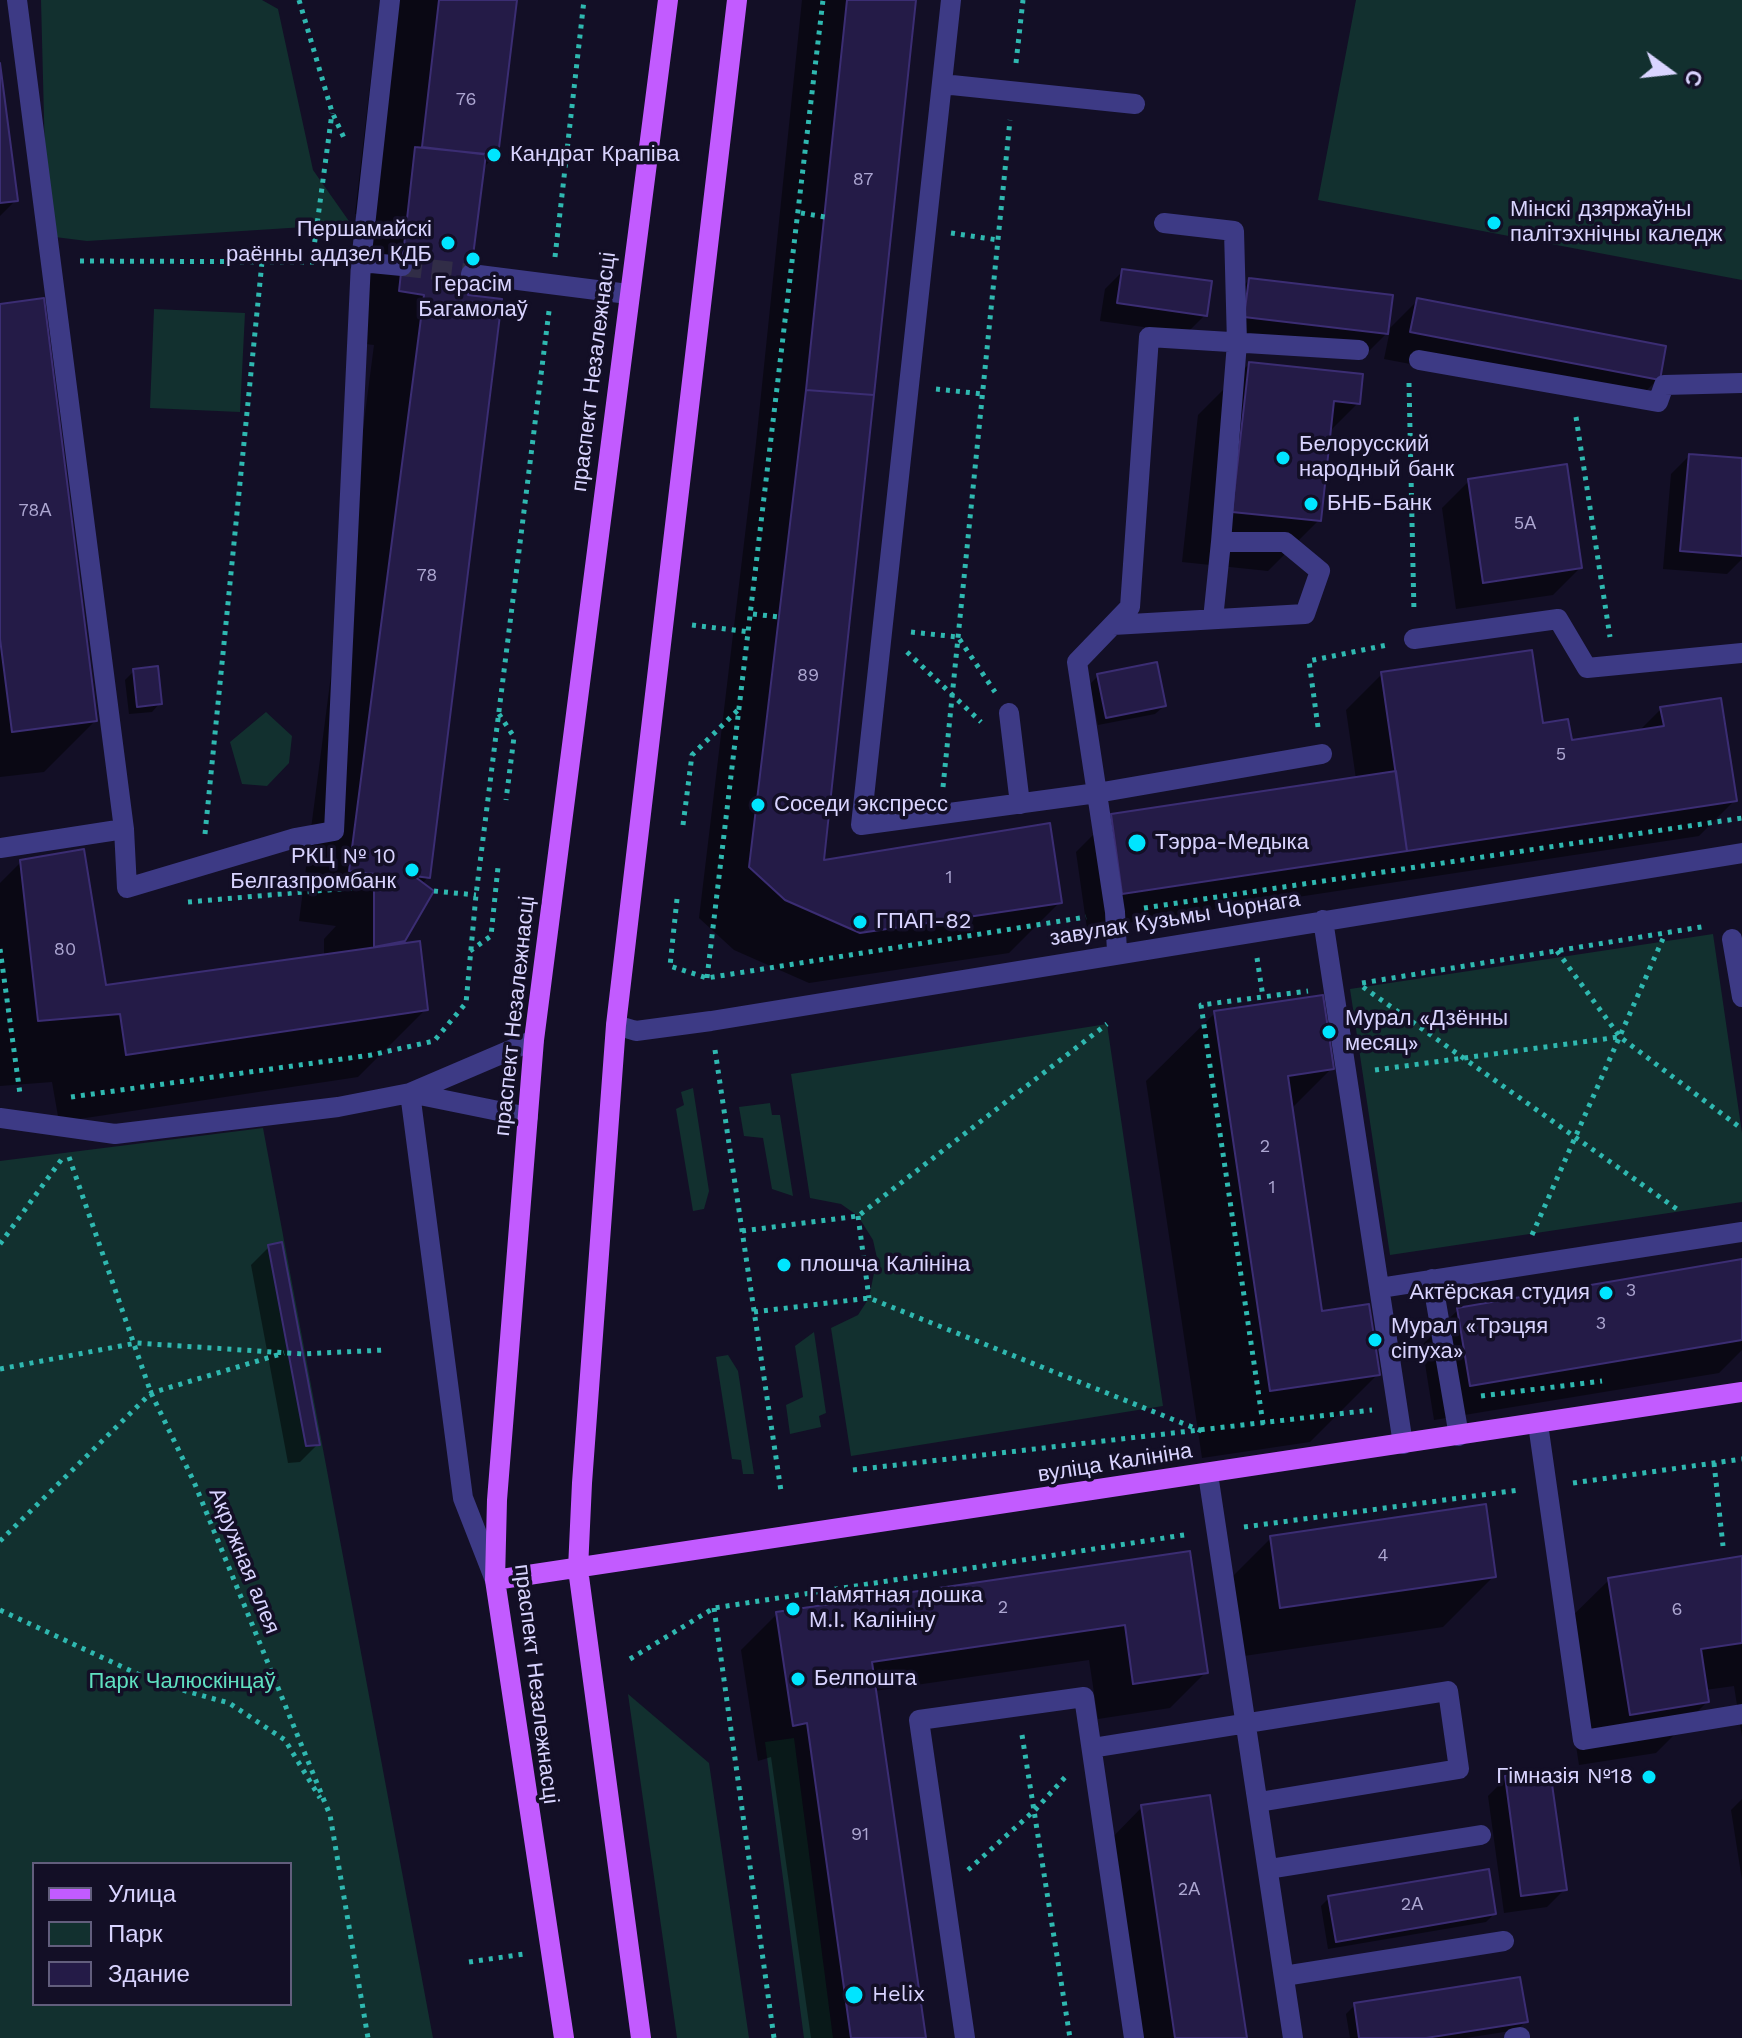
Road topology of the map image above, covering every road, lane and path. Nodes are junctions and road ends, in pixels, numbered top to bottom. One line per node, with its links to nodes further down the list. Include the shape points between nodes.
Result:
1 (17, 0): 18 (street)
2 (299, 0): 13 (path)
3 (390, 0): 14 (street)
4 (584, 0): 24 (path)
5 (668, 0): 25 (main road, праспект Незалежнасці)
6 (737, 0): 81 (main road)
7 (823, 0): 15 (path)
8 (951, 0): 10 (street)
9 (1023, 0): 11 (path)
10 (942, 84): 11 (street); 31 (street)
11 (1013, 92): 12 (street); 32 (path)
12 (1135, 104)
13 (332, 112): 14 (path); 20 (path)
14 (369, 196): 21 (street)
15 (801, 213): 16 (path); 35 (path)
16 (825, 217)
17 (1164, 223): 26 (street, via 1234,231)
18 (51, 261): 19 (path); 58 (street)
19 (262, 262): 20 (path); 61 (path)
20 (312, 262): 21 (path)
21 (361, 262): 22 (street); 61 (street, via 334,831)
22 (402, 266)
23 (471, 274): 24 (street)
24 (552, 282): 25 (street); 49 (path)
25 (628, 294): 83 (main road, праспект Незалежнасці)
26 (1237, 343): 27 (street); 34 (street); 38 (street, via 1149,337 1130,607)
27 (1359, 350)
28 (1419, 360): 30 (street, via 1658,402 1664,385)
29 (1424, 383): 43 (path, via 1409,380)
30 (1742, 383)
31 (909, 386): 32 (path); 40 (street)
32 (983, 394): 42 (path)
33 (1576, 413): 45 (path)
34 (1221, 542): 37 (street); 37 (street, via 1285,542 1320,571 1305,614)
35 (753, 614): 36 (path); 41 (path)
36 (779, 617)
37 (1213, 619): 38 (street)
38 (1113, 625): 52 (street, via 1077,662)
39 (709, 627): 41 (path)
40 (883, 629): 42 (path); 46 (path); 55 (street, via 861,825)
41 (750, 632): 47 (path)
42 (958, 637): 46 (path); 48 (path)
43 (1414, 639): 45 (street, via 1558,619 1587,668); 51 (path, via 1309,661)
44 (1742, 653): 45 (street)
45 (1615, 665)
46 (952, 695): 50 (path); 55 (path)
47 (741, 706): 57 (path, via 692,755); 77 (path)
48 (1009, 713): 50 (street)
49 (499, 714): 53 (path, via 514,737); 65 (path)
50 (1014, 753): 54 (street)
51 (1322, 754): 52 (street)
52 (1097, 793): 54 (street); 68 (street)
53 (506, 800)
54 (1020, 804): 55 (street)
55 (940, 815)
56 (1742, 818): 68 (path)
57 (683, 825)
58 (124, 829): 59 (street); 61 (street, via 127,888)
59 (0, 848)
60 (1742, 853): 69 (street, завулак Кузьмы Чорнага)
61 (202, 866)
62 (498, 867): 74 (path, via 491,936)
63 (374, 886): 67 (path)
64 (434, 891): 65 (path)
65 (476, 895): 74 (path)
66 (677, 899): 77 (path, via 670,966)
67 (176, 903)
68 (1115, 912): 76 (street); 77 (path)
69 (1323, 920): 76 (street, завулак Кузьмы Чорнага); 78 (street)
70 (1711, 925): 71 (path)
71 (1666, 933): 75 (path); 82 (path)
72 (1732, 939): 79 (street)
73 (0, 949): 89 (path)
74 (470, 951): 88 (path, via 466,1003 434,1041 371,1055)
75 (1557, 951): 82 (path); 85 (path, via 1358,984)
76 (1117, 952): 81 (street, завулак Кузьмы Чорнага, via 711,1021 636,1031)
77 (707, 978)
78 (1333, 987): 86 (street); 113 (path, via 1201,1005)
79 (1742, 997)
80 (1107, 1024): 94 (path)
81 (616, 1025): 124 (main road)
82 (1620, 1037): 85 (path); 92 (path); 93 (path)
83 (534, 1040): 87 (street); 90 (main road, праспект Незалежнасці)
84 (715, 1050): 95 (path)
85 (1462, 1060): 86 (path); 93 (path)
86 (1346, 1073): 101 (street)
87 (410, 1093): 90 (street); 91 (street, via 115,1134); 125 (street, via 463,1498)
88 (67, 1098)
89 (21, 1104)
90 (528, 1117): 125 (main road, праспект Незалежнасці)
91 (0, 1118)
92 (1742, 1129)
93 (1575, 1138): 97 (path); 99 (path)
94 (858, 1216): 95 (path); 102 (path)
95 (742, 1231): 103 (path)
96 (1742, 1232): 97 (street)
97 (1715, 1236): 99 (street)
98 (0, 1244): 104 (path, Акружная алея, via 67,1152)
99 (1518, 1266): 100 (street)
100 (1432, 1279): 101 (street); 111 (street)
101 (1380, 1288): 112 (street)
102 (869, 1298): 103 (path); 115 (path)
103 (754, 1312): 121 (path)
104 (136, 1343): 106 (path); 107 (path); 110 (path, Акружная алея)
105 (384, 1350): 106 (path)
106 (289, 1352): 110 (path)
107 (0, 1369)
108 (1605, 1380): 111 (path)
109 (1742, 1392): 114 (main road, вуліца Калініна)
110 (151, 1393): 122 (path); 134 (path, Акружная алея, via 194,1482)
111 (1452, 1400): 116 (street)
112 (1398, 1407): 113 (path); 117 (street)
113 (1263, 1424): 115 (path)
114 (1538, 1424): 116 (main road, вуліца Калініна); 129 (street, via 1583,1740)
115 (1203, 1431): 119 (path)
116 (1459, 1436): 117 (main road, вуліца Калініна)
117 (1403, 1444): 120 (main road, вуліца Калініна)
118 (1714, 1463): 123 (path)
119 (853, 1470)
120 (1208, 1474): 124 (main road, вуліца Калініна); 130 (street)
121 (781, 1491)
122 (0, 1541)
123 (1723, 1546)
124 (578, 1569): 125 (main road, вуліца Калініна); 145 (main road)
125 (495, 1580): 144 (main road, праспект Незалежнасці)
126 (0, 1610): 134 (path, via 157,1683 229,1703 285,1740)
127 (630, 1659): 146 (path, via 714,1608)
128 (1017, 1706): 131 (street, via 1084,1697); 133 (path); 137 (street, via 919,1720)
129 (1742, 1714)
130 (1247, 1722): 131 (street); 132 (street); 132 (street, via 1448,1691 1459,1769)
131 (1092, 1748): 133 (path); 149 (street)
132 (1259, 1802): 136 (street)
133 (1035, 1810): 137 (path); 148 (path)
134 (330, 1815): 143 (path, Акружная алея)
135 (1481, 1835): 136 (street)
136 (1269, 1869): 141 (street)
137 (944, 1892): 147 (street)
138 (1504, 1941): 141 (street)
139 (503, 1957): 140 (path)
140 (469, 1962)
141 (1284, 1976): 150 (street)
142 (1520, 2037): 151 (street)
143 (368, 2038)
144 (564, 2038)
145 (641, 2038)
146 (774, 2038)
147 (965, 2038)
148 (1070, 2038)
149 (1134, 2038)
150 (1293, 2038)
151 (1514, 2038)

